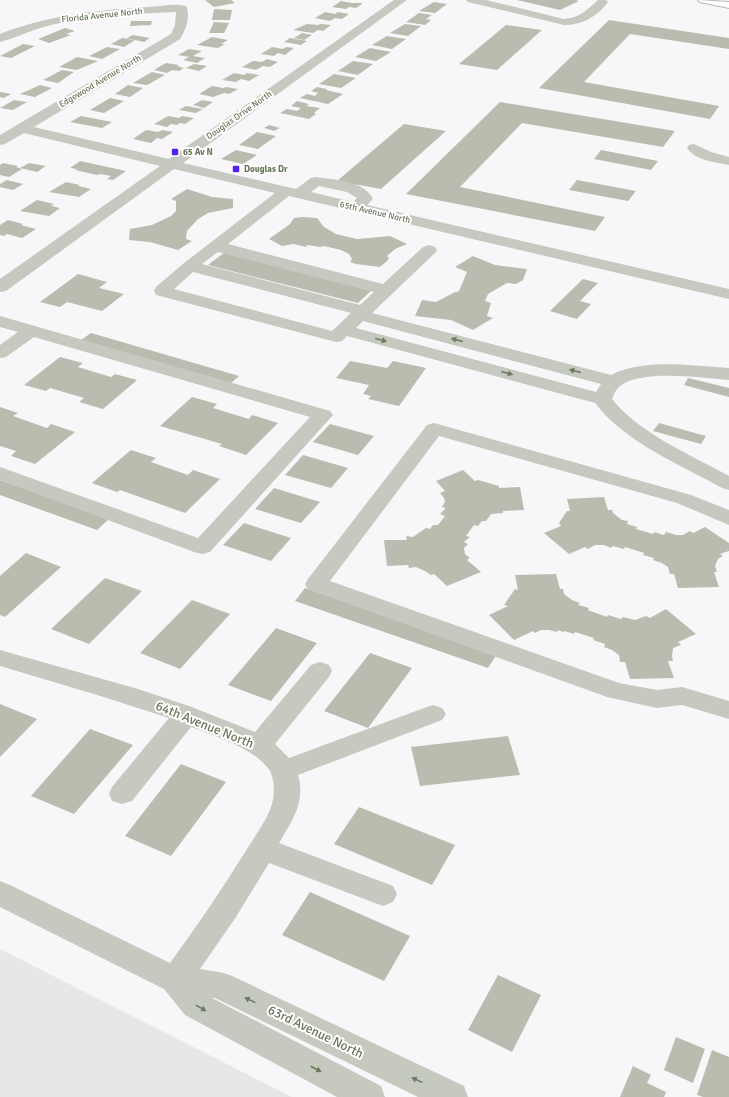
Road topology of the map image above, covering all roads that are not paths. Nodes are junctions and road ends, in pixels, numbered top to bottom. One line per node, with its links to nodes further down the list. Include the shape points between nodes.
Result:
1 (401, 0): 12 (street, Douglas Drive North)
2 (472, 0): 4 (street, via 564,22 580,21)
3 (704, 0): 6 (highway)
4 (602, 2)
5 (178, 4): 7 (street, Florida Avenue North, via 74,16 33,25); 8 (street, Edgewood Avenue North, via 180,25 176,36)
6 (729, 5)
7 (0, 38)
8 (22, 128): 9 (street, Edgewood Avenue North); 12 (street, 65th Avenue North)
9 (0, 141)
10 (694, 148): 11 (street, via 708,156)
11 (729, 161)
12 (171, 164): 13 (street, 65th Avenue North); 17 (street, Douglas Drive North)
13 (293, 193): 14 (street); 19 (street, 65th Avenue North, via 590,267)
14 (215, 246): 16 (street); 18 (street)
15 (429, 250): 18 (street)
16 (190, 266): 20 (street); 23 (street, via 162,291 336,338)
17 (0, 287)
18 (386, 290): 20 (street)
19 (729, 294)
20 (362, 313): 23 (street); 24 (street, one-way to 20)
21 (0, 321): 22 (street)
22 (32, 330): 25 (street); 30 (street, via 323,415 202,547)
23 (343, 330): 26 (street, one-way to 26)
24 (494, 350): 26 (street); 28 (street, one-way to 24)
25 (0, 353)
26 (478, 366): 29 (street, one-way to 29)
27 (729, 374): 28 (street, via 653,371 636,373)
28 (613, 381): 29 (street)
29 (602, 399): 31 (street, via 605,405 630,426)
30 (0, 473)
31 (729, 484)
32 (729, 518): 35 (street, via 684,499 434,429 316,584 616,691 657,699 682,696)
33 (0, 658): 37 (street, 64th Avenue North, via 136,697)
34 (320, 671): 38 (street)
35 (729, 710)
36 (433, 714): 39 (street)
37 (186, 715): 38 (street, 64th Avenue North, via 238,735); 40 (street)
38 (258, 746): 39 (street, 64th Avenue North, via 274,758)
39 (284, 770): 41 (street, via 287,799)
40 (122, 794)
41 (263, 849): 42 (street); 44 (street)
42 (383, 894)
43 (3, 899): 44 (street, 63rd Avenue North)
44 (175, 980): 45 (street, 63rd Avenue North, one-way to 45, via 196,1005); 46 (street, 63rd Avenue North, one-way to 44, via 219,985)
45 (369, 1097)
46 (452, 1097)

